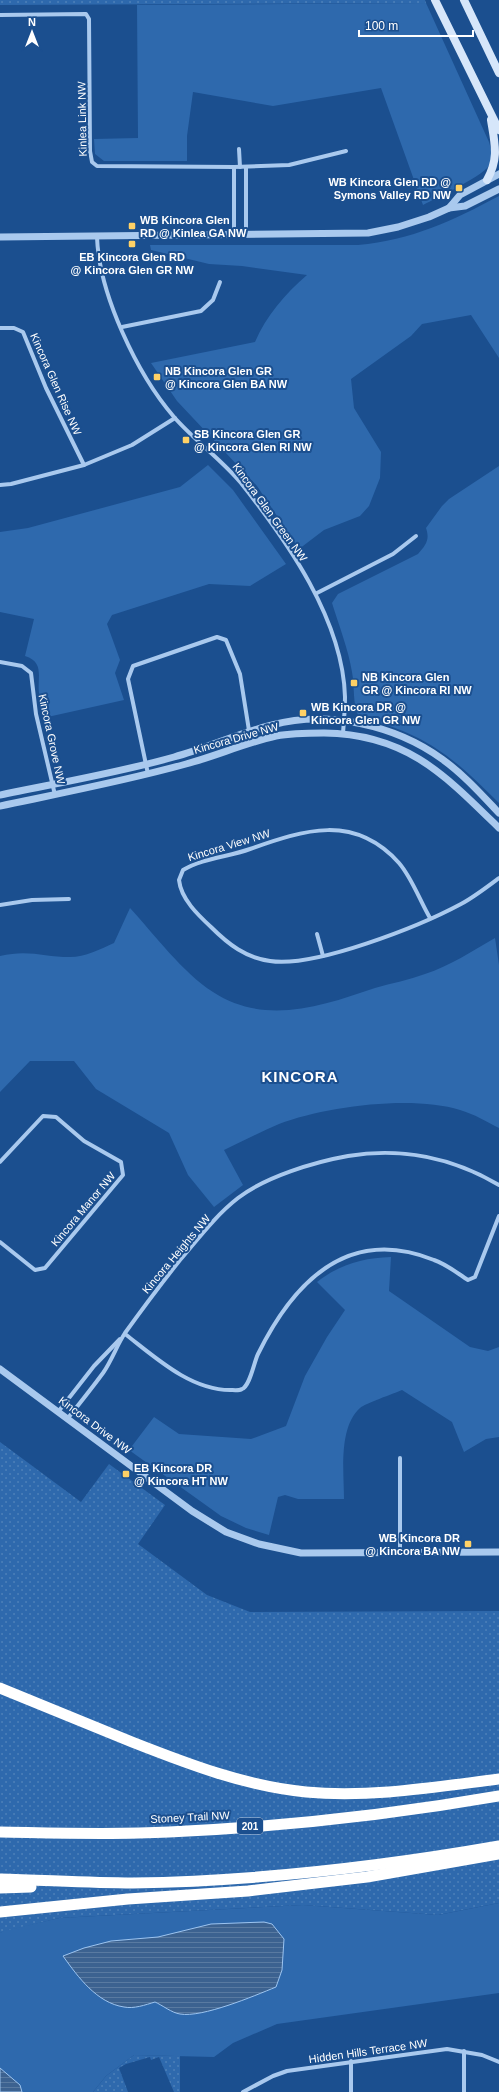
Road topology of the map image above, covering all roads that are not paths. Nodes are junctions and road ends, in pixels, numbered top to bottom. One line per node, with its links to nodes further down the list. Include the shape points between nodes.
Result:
1 (435, 0): 5 (main road)
2 (464, 0): 4 (main road)
3 (0, 15): 9 (street, Kinlea Link NW, via 86,14 89,19 90,151 92,162 97,166)
4 (499, 73)
5 (489, 109): 6 (main road); 13 (main road, via 497,158 495,168)
6 (499, 130)
7 (240, 149): 10 (street)
8 (346, 151): 11 (street, Kinlea Link NW, via 289,165)
9 (234, 167): 10 (street, Kinlea Link NW); 16 (street)
10 (240, 167): 11 (street, Kinlea Link NW)
11 (246, 167): 17 (street)
12 (499, 174): 13 (street)
13 (487, 180): 15 (street, via 460,195)
14 (499, 189): 15 (street, via 465,206)
15 (449, 208): 17 (street, via 398,227 368,233)
16 (234, 235): 17 (street); 19 (street)
17 (246, 235)
18 (0, 237): 19 (street)
19 (97, 237): 21 (street, Kincora Glen Green NW, via 98,256 107,295)
20 (220, 282): 21 (street, via 213,300 201,311)
21 (122, 327): 23 (street, Kincora Glen Green NW, via 134,356)
22 (0, 328): 24 (street, Kincora Glen Rise NW, via 14,328 22,332)
23 (175, 418): 24 (street, via 132,445); 27 (street, Kincora Glen Green NW, via 241,483)
24 (84, 465): 25 (street)
25 (0, 485)
26 (416, 536): 27 (street, via 393,554)
27 (317, 593): 29 (street, Kincora Glen Green NW, via 342,669)
28 (0, 662): 35 (street, Kincora Grove NW, via 22,666 31,673 36,714)
29 (344, 721): 30 (street, Kincora Drive NW, via 294,720); 31 (street, Kincora Glen Green NW); 39 (street, Kincora Drive NW, via 388,731 424,748 455,769)
30 (248, 732): 32 (street); 33 (street, Kincora Drive NW, via 175,757); 33 (street, via 240,674 235,658 226,640 217,637 133,666 128,679)
31 (343, 733): 32 (street, Kincora Drive NW, via 300,733); 40 (street, Kincora Drive NW, via 387,743 419,758 451,781)
32 (252, 743): 34 (street, Kincora Drive NW)
33 (146, 764): 34 (street); 35 (street, Kincora Drive NW)
34 (148, 774): 37 (street, Kincora Drive NW)
35 (52, 784): 36 (street, Kincora Drive NW); 37 (street, Kincora Grove NW)
36 (0, 795)
37 (55, 795): 38 (street, Kincora Drive NW)
38 (0, 806)
39 (499, 813)
40 (499, 828)
41 (499, 878): 44 (street, Kincora View NW, via 462,904)
42 (69, 899): 43 (street, via 32,900)
43 (0, 905)
44 (430, 918): 46 (street, Kincora View NW, via 408,929); 46 (street, Kincora View NW, via 400,864 375,842 342,832 304,832 183,870 179,880 186,899 200,916 238,950 278,962)
45 (317, 934): 46 (street)
46 (323, 956)
47 (0, 1162): 50 (street, Kincora Manor NW, via 43,1116 56,1117 84,1141 120,1162 124,1170 123,1175 45,1268 35,1270)
48 (499, 1185): 51 (street, Kincora Heights NW, via 468,1169 445,1161 414,1154 385,1152 340,1158 277,1178 238,1198 215,1220)
49 (499, 1216): 51 (street, via 475,1277 468,1280 434,1260 404,1251 357,1253 318,1272 283,1309 256,1358 247,1386 241,1390 220,1390 189,1379 168,1367)
50 (0, 1242)
51 (124, 1334): 53 (street, Kincora Heights NW, via 94,1366); 54 (street, Kincora Heights NW, via 104,1371)
52 (0, 1369): 53 (street, Kincora Drive NW)
53 (58, 1412): 54 (street, Kincora Drive NW)
54 (68, 1418): 57 (street, Kincora Drive NW, via 192,1511 226,1532 259,1544 301,1553)
55 (400, 1458): 57 (street)
56 (499, 1552): 57 (street, Kincora Drive NW)
57 (400, 1553)
58 (0, 1686): 59 (highway, via 31,1701 201,1768 276,1788 350,1793 431,1788)
59 (499, 1779)
60 (499, 1796): 61 (highway, Stoney Trail NW / 201, via 349,1818 242,1827 168,1832)
61 (0, 1832)
62 (499, 1846): 65 (highway, via 372,1865 203,1880)
63 (499, 1854): 67 (highway, via 367,1877 248,1891 128,1899)
64 (0, 1879): 65 (highway)
65 (132, 1882): 66 (highway)
66 (0, 1888)
67 (0, 1912)
68 (464, 2052): 69 (street, Hidden Hills Terrace NW, via 447,2049); 70 (street, Hidden Hills Terrace NW, via 482,2055); 73 (street)
69 (351, 2061): 71 (street, Hidden Hills Terrace NW, via 287,2071); 72 (street)
70 (499, 2062)
71 (243, 2092)
72 (351, 2092)
73 (464, 2092)

